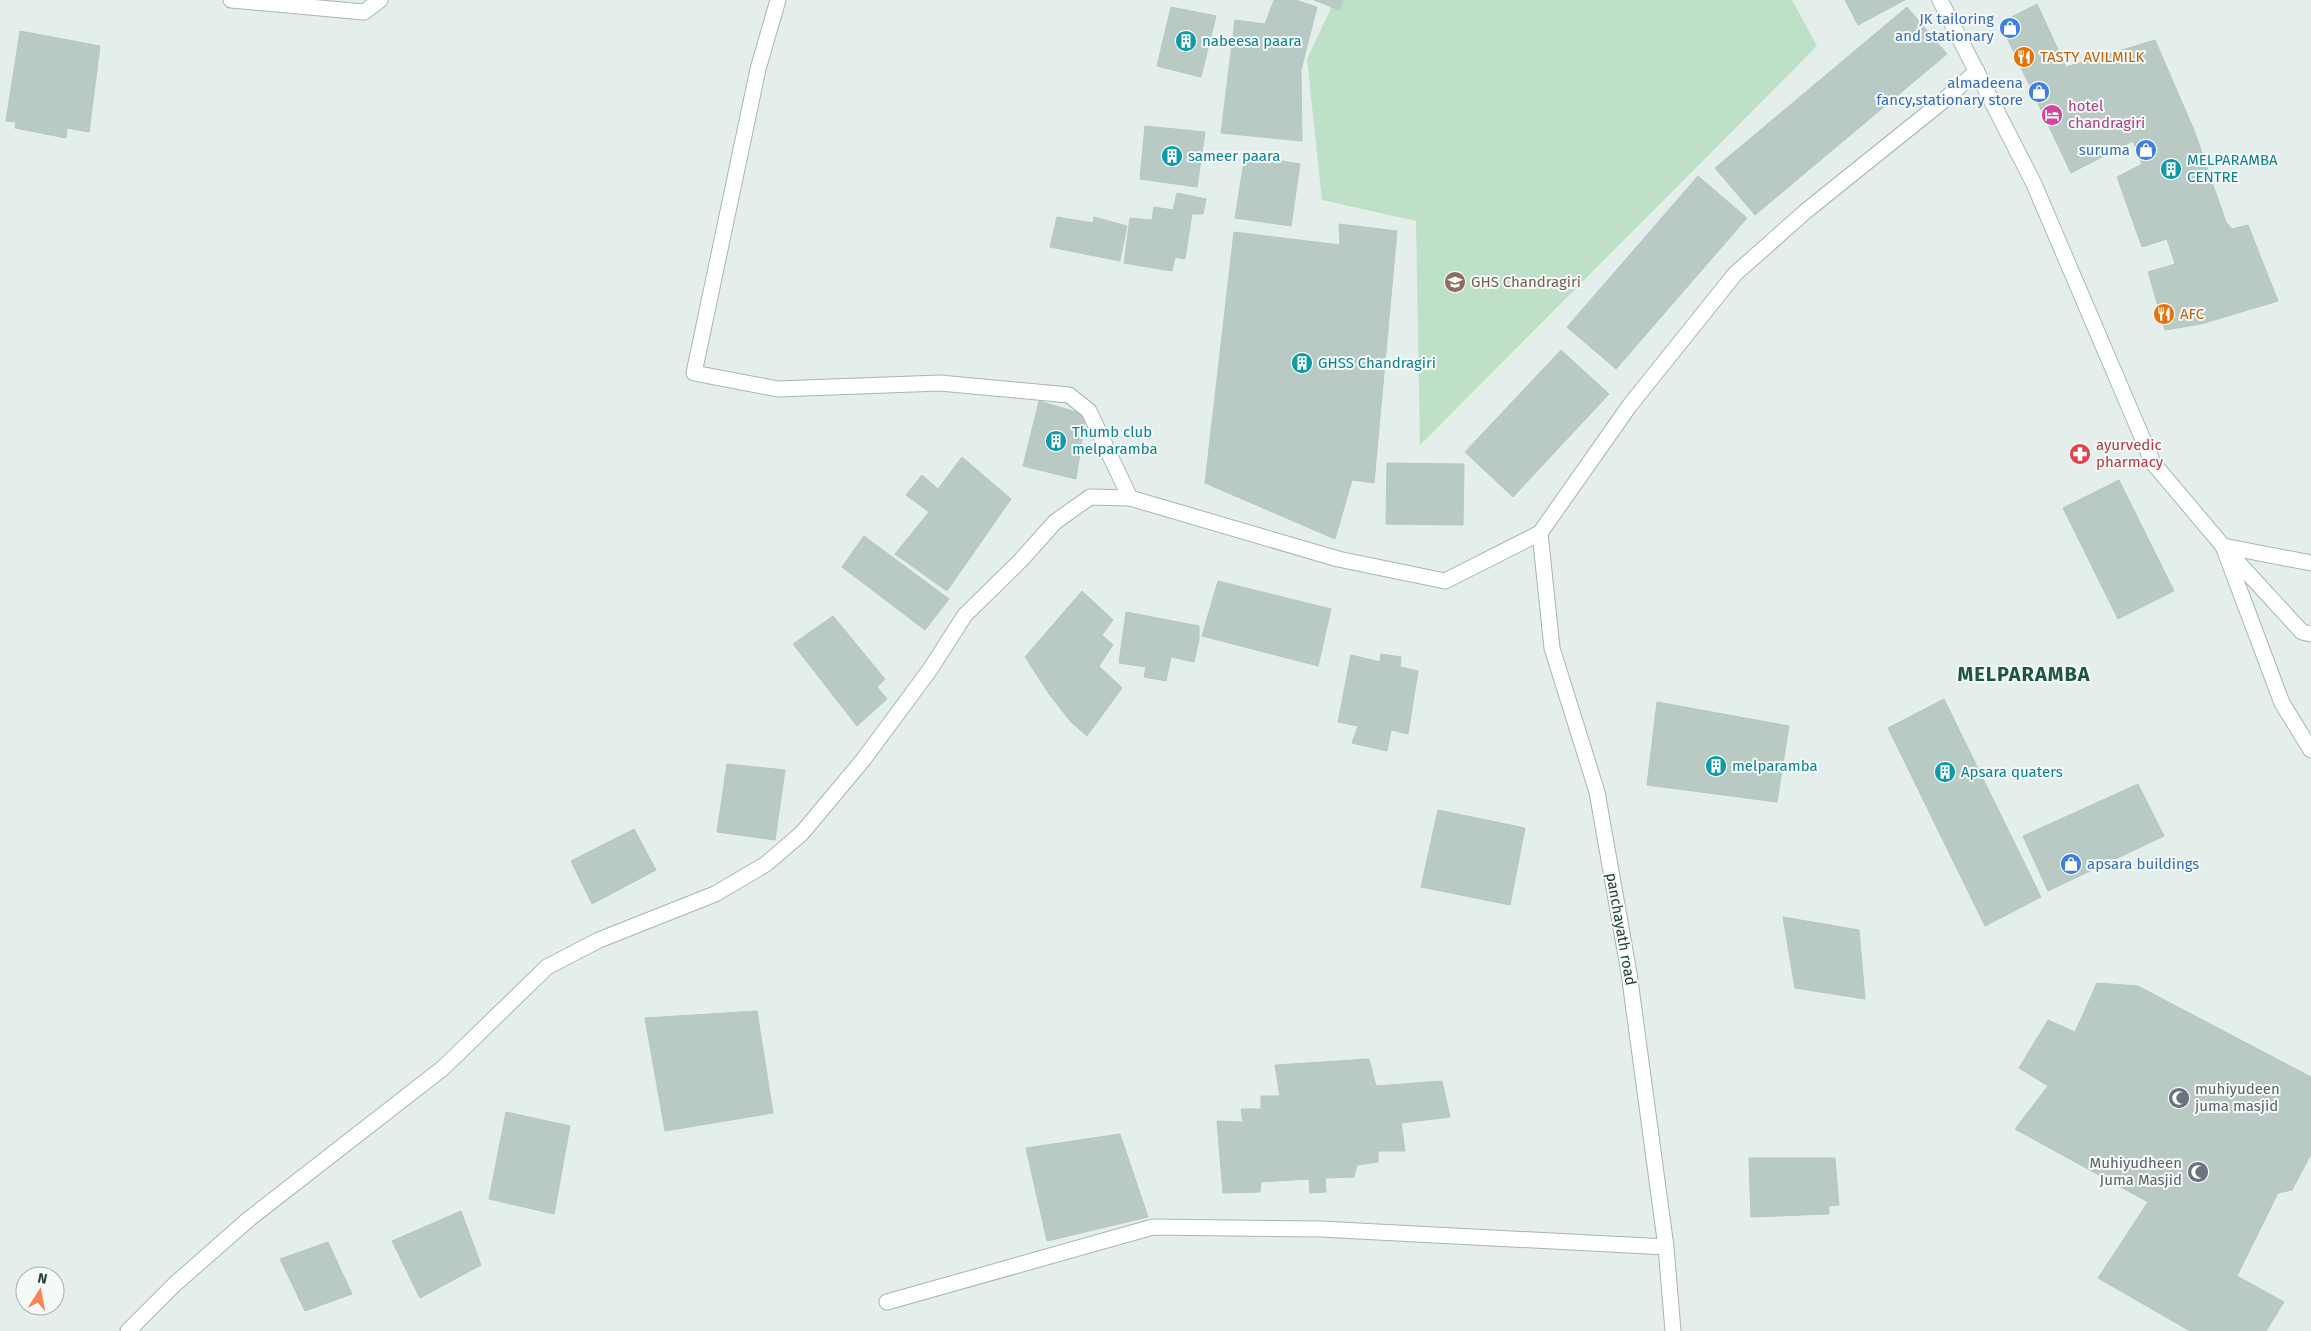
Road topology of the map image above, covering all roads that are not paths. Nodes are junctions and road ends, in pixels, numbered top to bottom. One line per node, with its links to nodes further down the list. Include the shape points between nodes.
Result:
1 (231, 0): 2 (street, via 364,12)
2 (380, 0)
3 (778, 0): 6 (street, via 758,69 694,372 778,389 940,383 1069,395 1088,411)
4 (1940, 0): 5 (street)
5 (1977, 71): 7 (street, via 1806,211 1735,274 1630,406); 8 (street, via 2034,184 2153,463)
6 (1130, 498): 7 (street, via 1338,559 1445,581); 14 (street, via 1090,497 1055,522 965,615 929,671 863,760 802,833 766,864 715,894 599,940 547,967 443,1068 249,1220 175,1284)
7 (1540, 533): 12 (street, panchayath road, via 1552,648 1597,792 1627,964)
8 (2223, 546): 9 (street); 10 (street, via 2302,632); 11 (street, via 2282,702)
9 (2311, 563)
10 (2311, 634)
11 (2311, 750)
12 (1666, 1247): 13 (street, via 1320,1230 1153,1227); 15 (street, panchayath road)
13 (887, 1302)
14 (128, 1331)
15 (1674, 1331)

